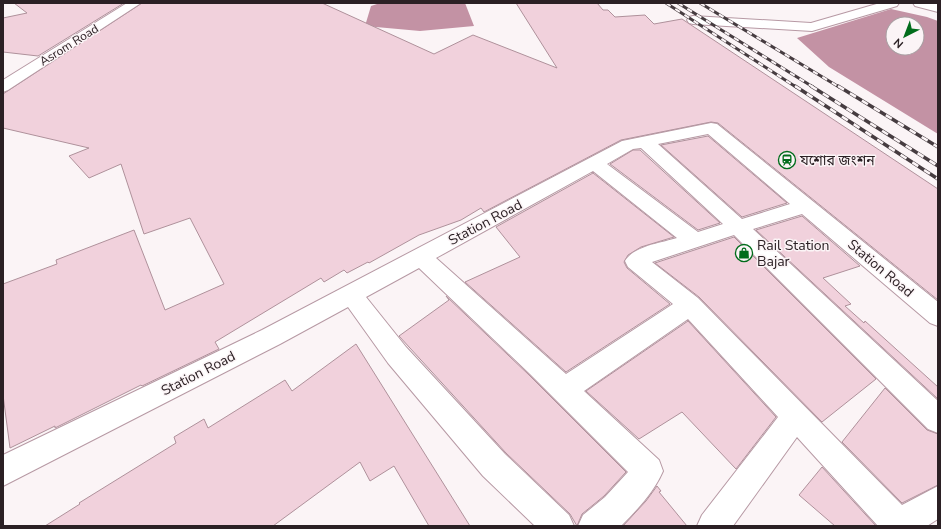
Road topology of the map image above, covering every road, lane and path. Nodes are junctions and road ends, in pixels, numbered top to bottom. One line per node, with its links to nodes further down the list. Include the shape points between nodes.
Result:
1 (135, 3): 6 (street, Asrom Road)
2 (893, 3): 5 (street, via 812,27)
3 (919, 3): 4 (street)
4 (938, 8)
5 (693, 20)
6 (3, 87)
7 (644, 142): 8 (street, Station Road, via 628,145); 9 (street, Station Road, via 711,128); 10 (street)
8 (594, 163): 11 (street); 12 (street, Station Road)
9 (806, 206): 10 (street); 15 (street, Station Road)
10 (738, 227): 11 (street); 18 (street)
11 (694, 240): 14 (street, via 636,261)
12 (420, 256): 13 (street, Station Road); 16 (street)
13 (351, 294): 19 (street, Station Road, via 271,337); 23 (street, via 397,355 489,459)
14 (690, 305): 16 (street); 17 (street)
15 (938, 316)
16 (564, 390): 21 (street, via 648,471)
17 (796, 416): 22 (street); 24 (street)
18 (938, 420)
19 (3, 471)
20 (938, 502): 22 (street)
21 (603, 524)
22 (899, 525)
23 (558, 526)
24 (713, 526)

